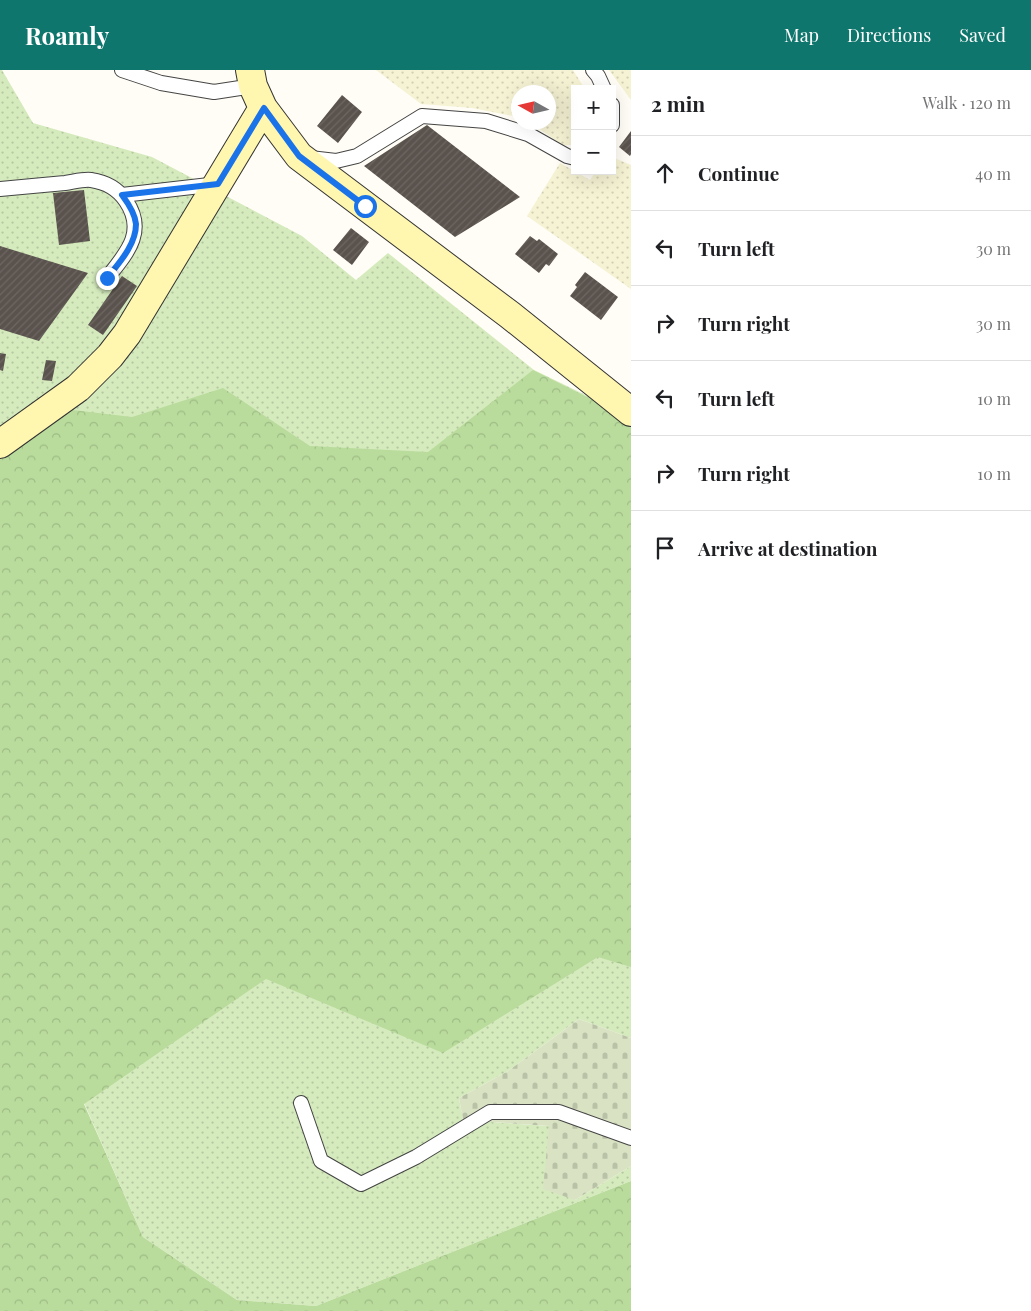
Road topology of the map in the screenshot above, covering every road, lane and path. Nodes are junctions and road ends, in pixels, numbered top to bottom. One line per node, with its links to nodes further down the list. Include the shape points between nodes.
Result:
1 (122, 70): 4 (lane, via 161,83 214,92)
2 (593, 70): 3 (lane)
3 (602, 85)
4 (255, 88): 5 (street); 7 (street)
5 (299, 156): 6 (lane, via 336,161 357,156 422,116 486,121 528,134); 11 (street)
6 (571, 157)
7 (218, 184): 9 (lane); 12 (street, via 127,334 110,356 78,388)
8 (0, 190): 9 (lane, via 90,180 107,184)
9 (122, 195): 10 (lane, via 136,223 126,254)
10 (107, 278)
11 (631, 412)
12 (0, 444)
13 (301, 1103): 14 (lane, via 321,1162 360,1184 416,1157 490,1112 559,1112)
14 (631, 1138)

